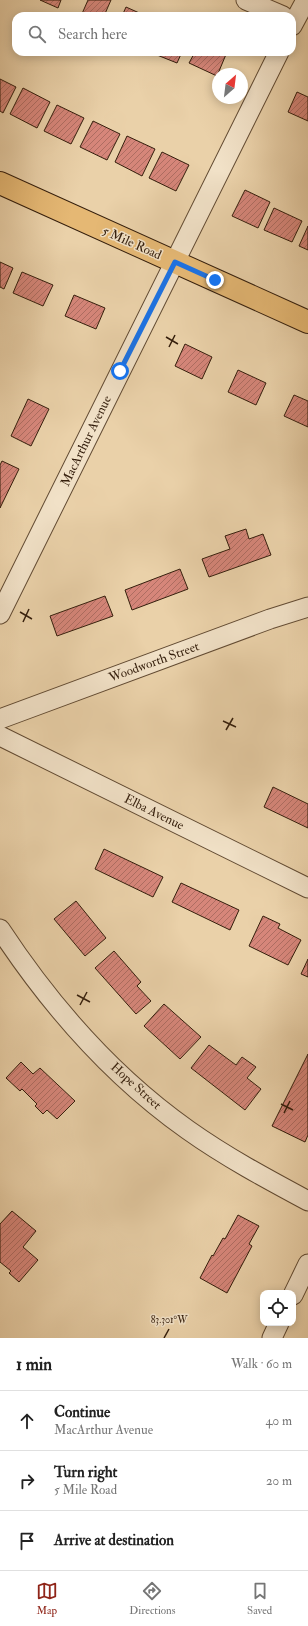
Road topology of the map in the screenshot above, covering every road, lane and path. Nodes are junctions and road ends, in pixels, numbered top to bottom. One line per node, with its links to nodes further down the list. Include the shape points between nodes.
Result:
1 (246, 0): 3 (street)
2 (306, 0): 4 (street)
3 (272, 12)
4 (296, 18)
5 (277, 56): 7 (street, MacArthur Avenue)
6 (0, 184): 7 (main road, 5 Mile Road)
7 (175, 262): 8 (main road, 5 Mile Road); 10 (street, MacArthur Avenue)
8 (308, 322)
9 (307, 609): 11 (street, Woodworth Street, via 270,619)
10 (0, 614)
11 (0, 719)
12 (0, 736): 13 (street, Elba Avenue)
13 (308, 888)
14 (0, 928): 15 (street, Hope Street, via 62,1013 126,1078 187,1129 242,1166)
15 (308, 1201)
16 (308, 1264): 17 (street)
17 (295, 1290)
18 (278, 1326): 19 (street)
19 (272, 1338)

